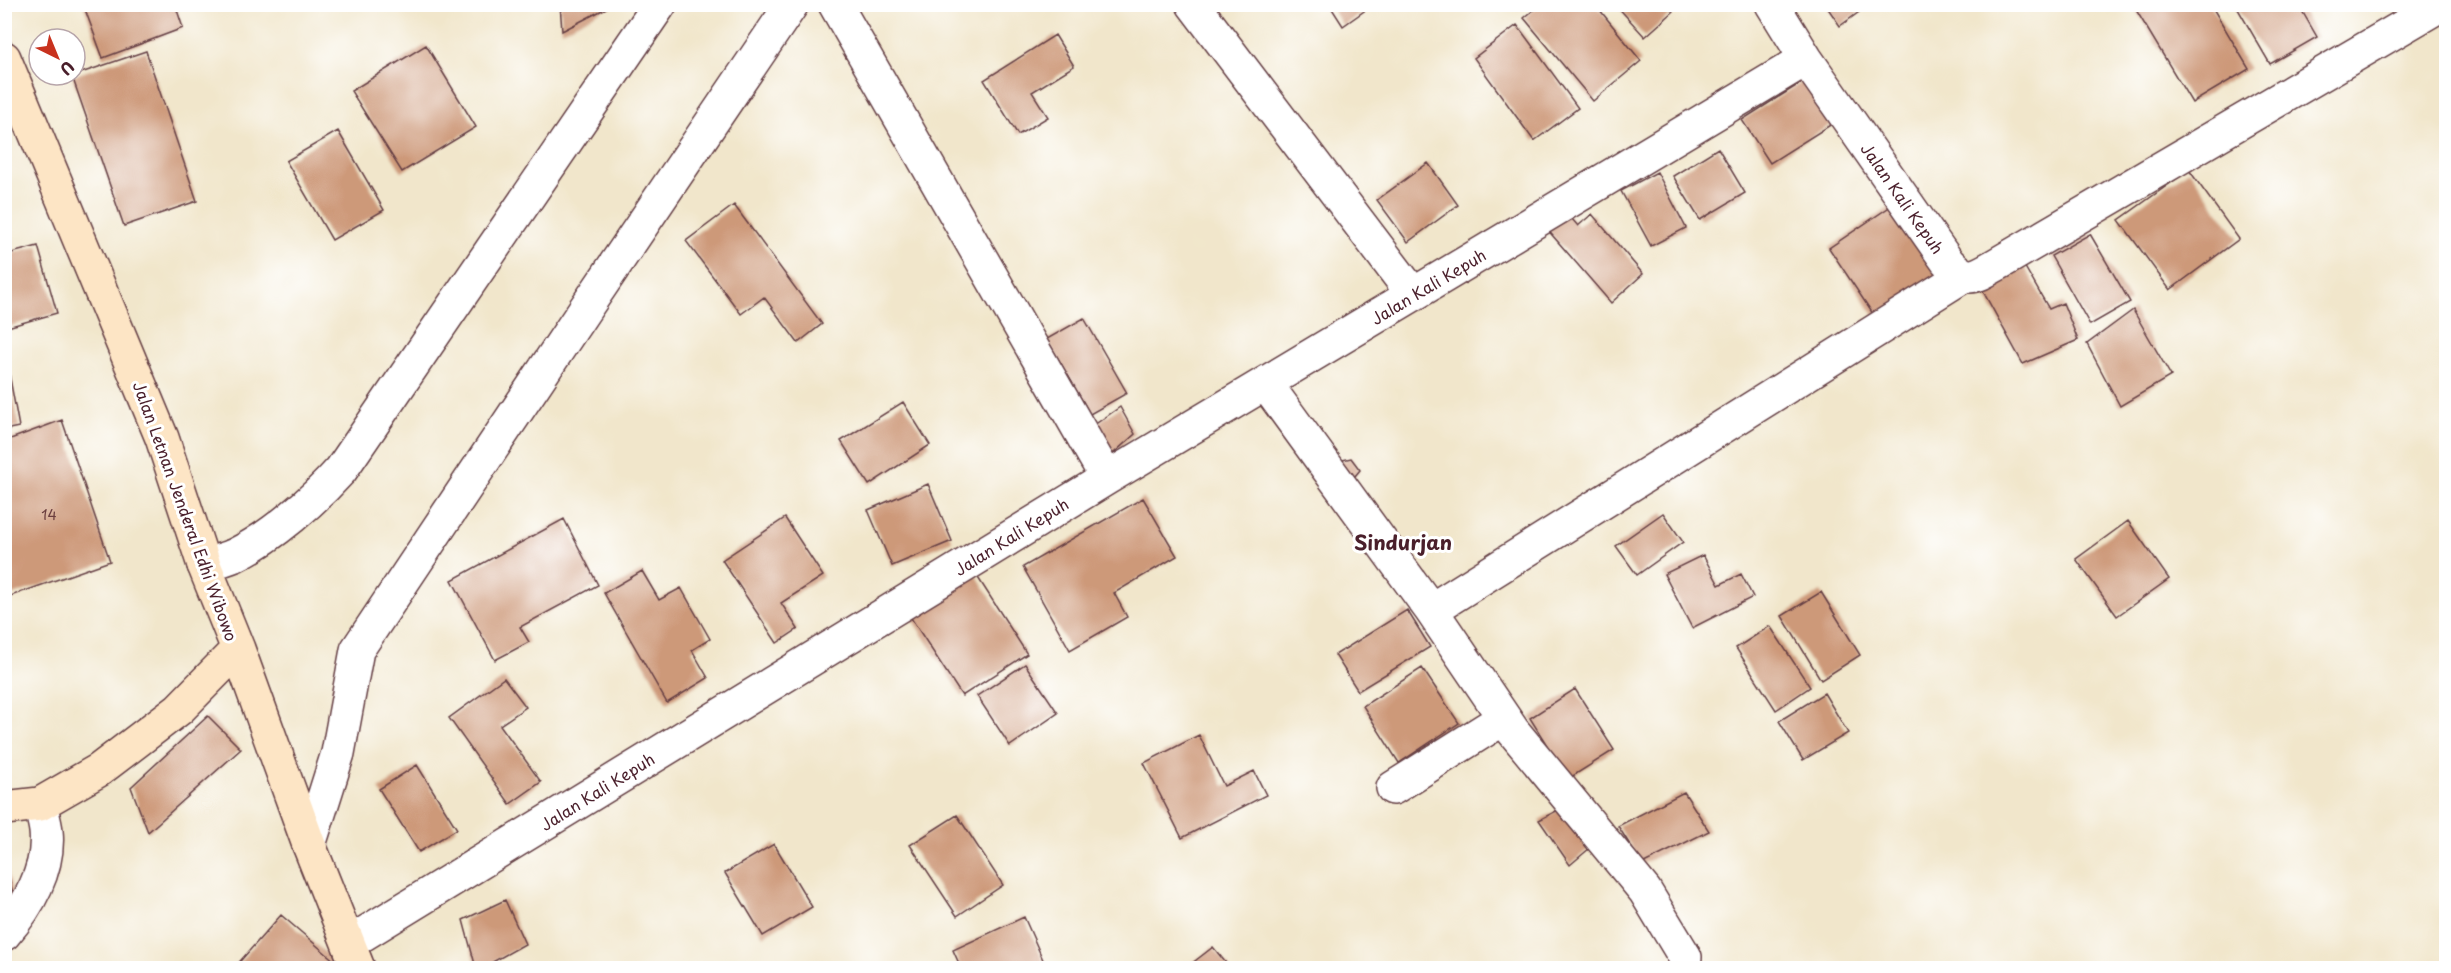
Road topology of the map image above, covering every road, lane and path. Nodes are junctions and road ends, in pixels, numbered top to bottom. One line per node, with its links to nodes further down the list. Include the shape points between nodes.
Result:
1 (660, 4): 13 (street, via 341,470 254,544)
2 (792, 4): 20 (street, via 357,650 338,753)
3 (835, 4): 12 (street)
4 (1193, 4): 10 (street)
5 (1772, 4): 8 (street)
6 (2442, 4): 9 (street, via 1978,276)
7 (4, 58): 13 (street, Jalan Letnan Jenderal Edhi Wibowo, via 162,438)
8 (1806, 58): 9 (street, Jalan Kali Kepuh, via 1947,261); 10 (street, Jalan Kali Kepuh)
9 (1964, 276): 14 (street)
10 (1413, 294): 11 (street, Jalan Kali Kepuh)
11 (1266, 384): 12 (street, Jalan Kali Kepuh); 14 (street)
12 (1107, 478): 22 (street, Jalan Kali Kepuh)
13 (204, 565): 15 (street, Jalan Letnan Jenderal Edhi Wibowo)
14 (1431, 610): 16 (street)
15 (238, 649): 18 (street, via 179,709 128,749); 20 (street, Jalan Letnan Jenderal Edhi Wibowo)
16 (1504, 718): 17 (street); 23 (street, via 1646,891)
17 (1393, 788)
18 (40, 804): 19 (street); 21 (street, via 46,833 42,866 23,912)
19 (4, 808)
20 (309, 845): 22 (street, Jalan Letnan Jenderal Edhi Wibowo)
21 (4, 934)
22 (354, 956)
23 (1685, 957)

